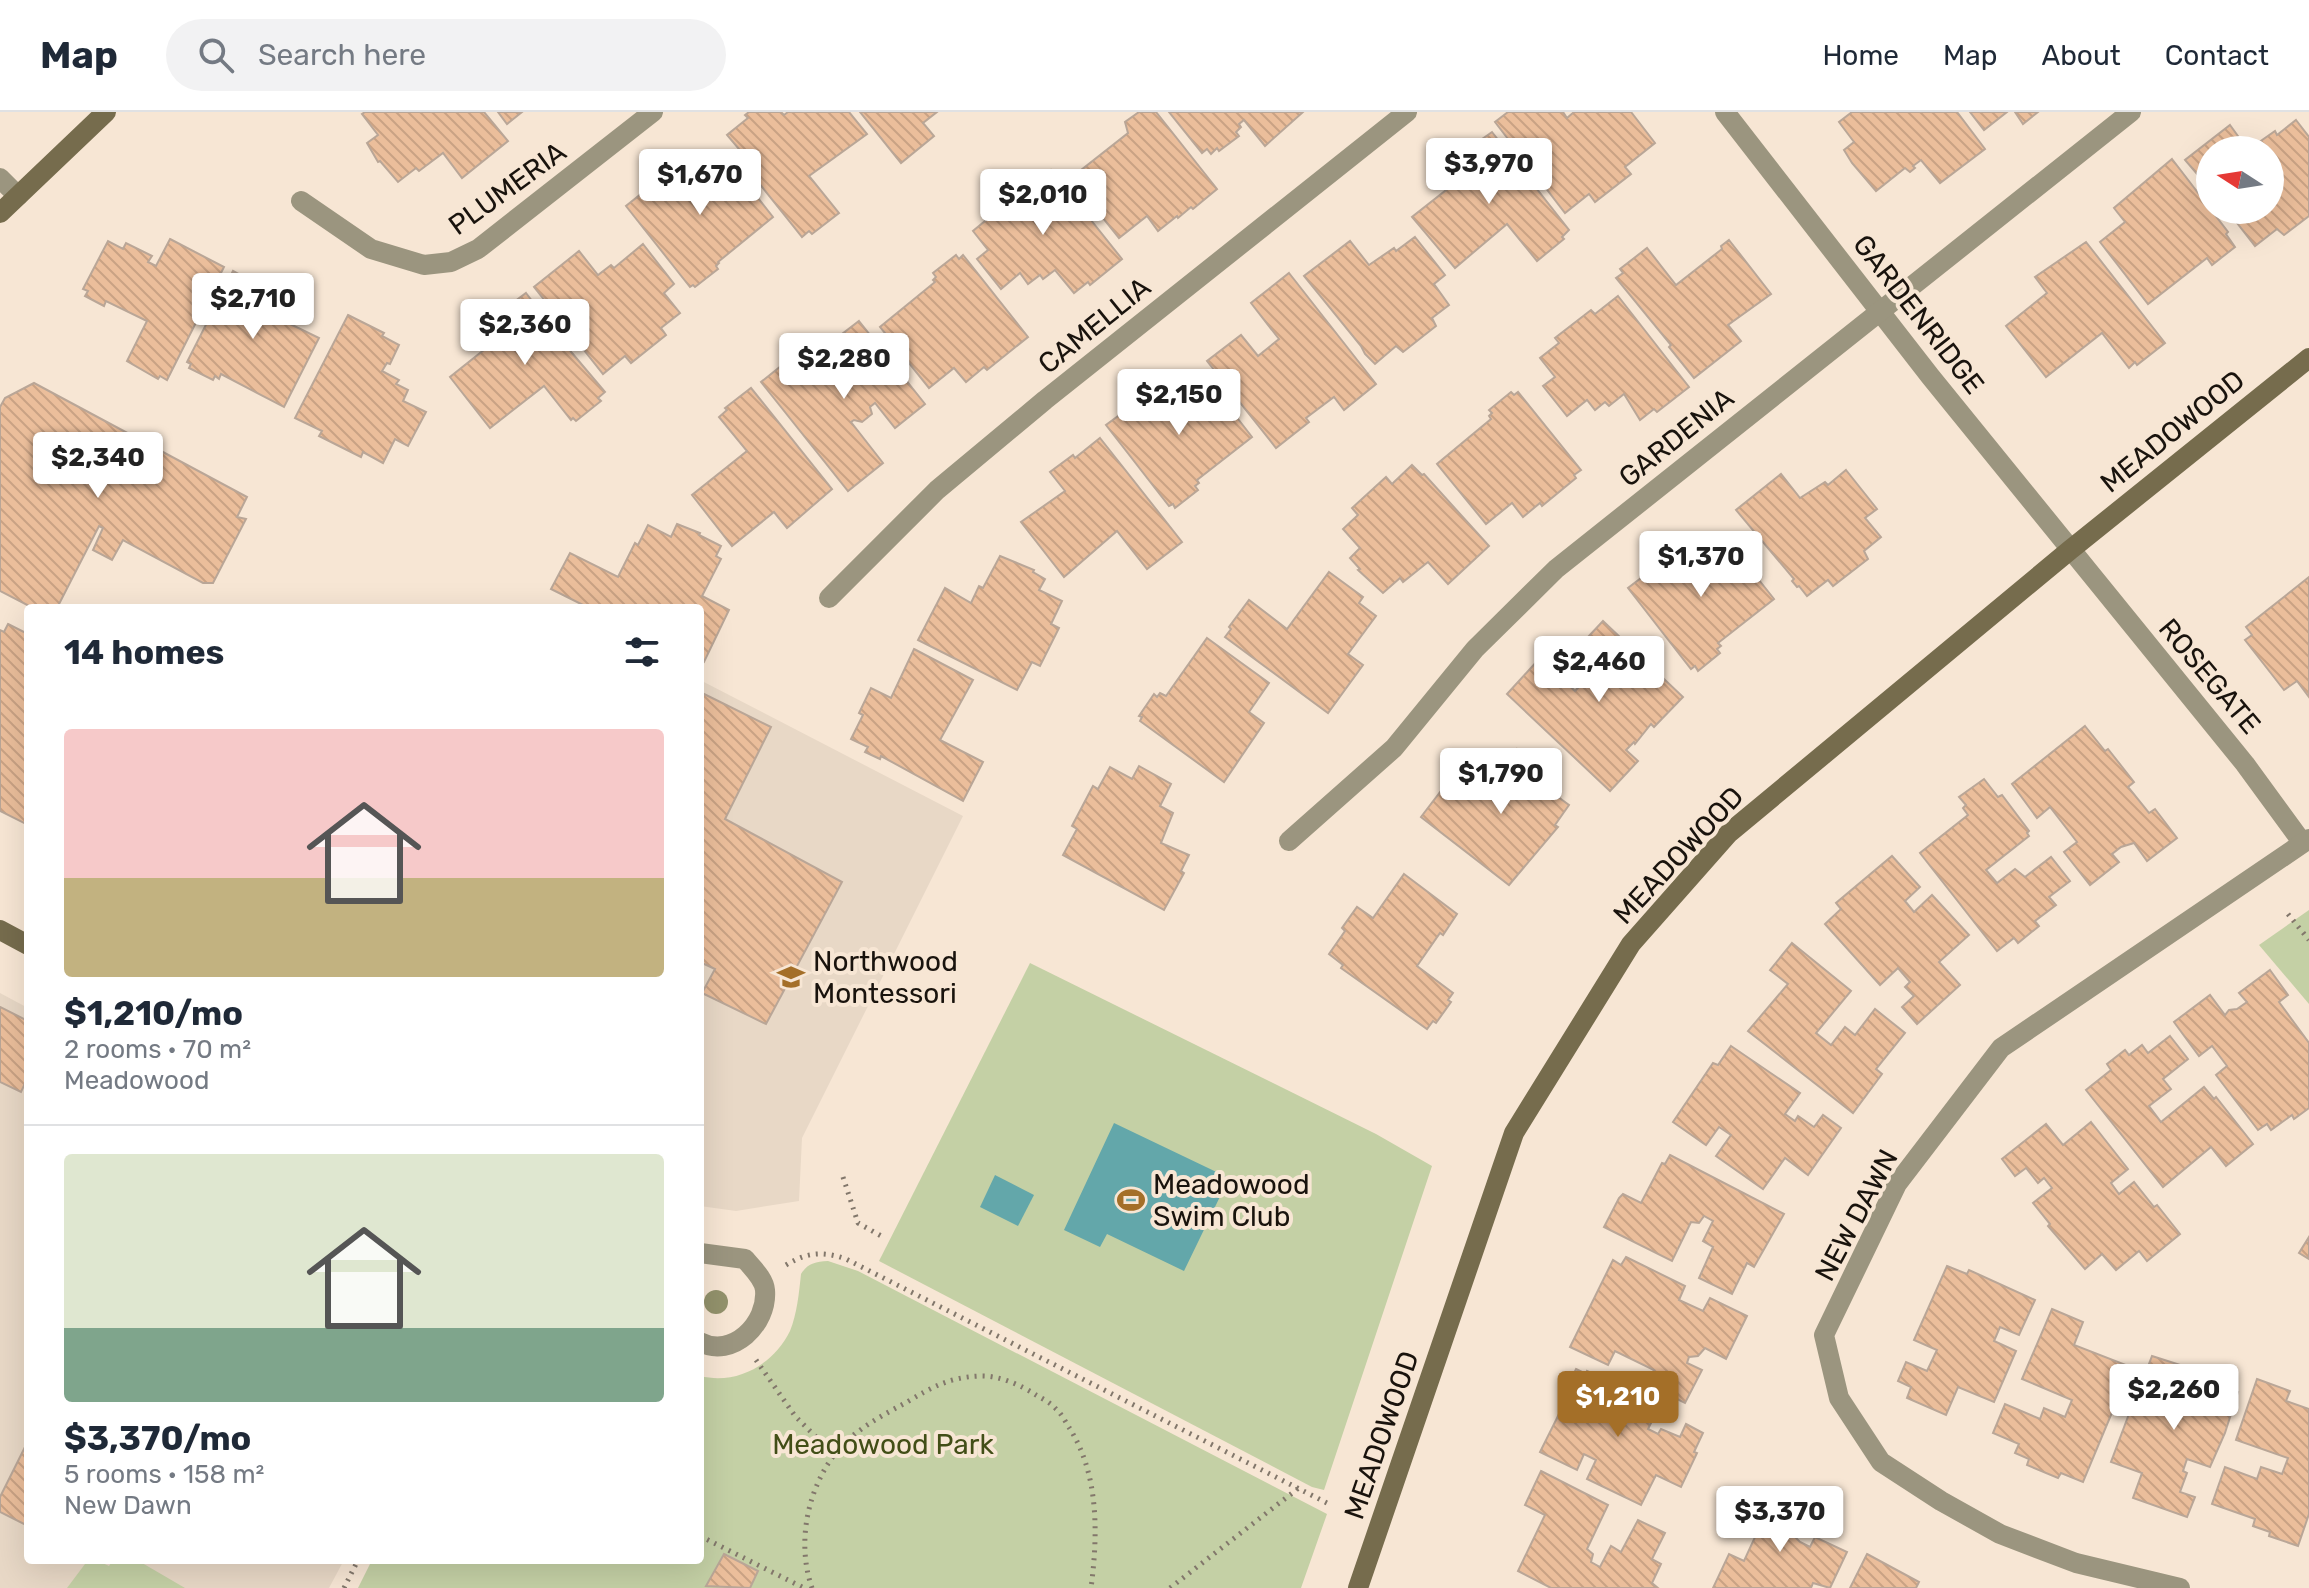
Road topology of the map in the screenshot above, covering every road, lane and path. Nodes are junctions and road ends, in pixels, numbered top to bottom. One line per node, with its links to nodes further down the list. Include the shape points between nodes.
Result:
1 (106, 112): 7 (street)
2 (653, 112): 8 (street, PLUMERIA, via 478,249 451,262 424,265 371,249)
3 (1407, 112): 13 (street, CAMELLIA, via 937,490)
4 (1725, 112): 10 (street, GARDENRIDGE)
5 (2131, 112): 10 (street, GARDENIA)
6 (0, 178): 7 (street)
7 (18, 196): 9 (street)
8 (301, 201)
9 (0, 213)
10 (1880, 311): 12 (street, GARDENRIDGE); 15 (street, GARDENIA, via 1556,569 1475,649 1394,748)
11 (2309, 358): 12 (street, MEADOWOOD)
12 (2070, 550): 14 (street, ROSEGATE); 36 (street, MEADOWOOD, via 1729,833 1631,944 1514,1133)
13 (829, 598)
14 (2305, 840): 37 (street, NEW DAWN, via 2001,1048 1897,1184 1824,1335 1839,1398 1881,1462 2000,1534 2076,1563)
15 (1289, 841)
16 (2288, 914): 18 (path)
17 (0, 930): 19 (street)
18 (2309, 940)
19 (24, 943)
20 (843, 1177): 21 (path, via 858,1223)
21 (883, 1237)
22 (704, 1254): 23 (street, via 745,1259)
23 (762, 1279): 24 (street, via 762,1310 754,1329); 27 (path, via 799,1257 816,1253 846,1259)
24 (742, 1339): 25 (street, via 732,1345); 26 (path, via 795,1416)
25 (704, 1344)
26 (834, 1455): 33 (path, via 808,1510 805,1567); 34 (path, via 859,1431 945,1380 983,1376 1023,1386 1057,1409 1081,1446 1093,1493)
27 (1300, 1487): 28 (path); 35 (path)
28 (1327, 1503)
29 (704, 1538): 32 (path)
30 (356, 1564): 31 (path)
31 (344, 1588)
32 (804, 1588)
33 (812, 1588)
34 (1091, 1588)
35 (1170, 1588)
36 (1358, 1588)
37 (2180, 1588)

